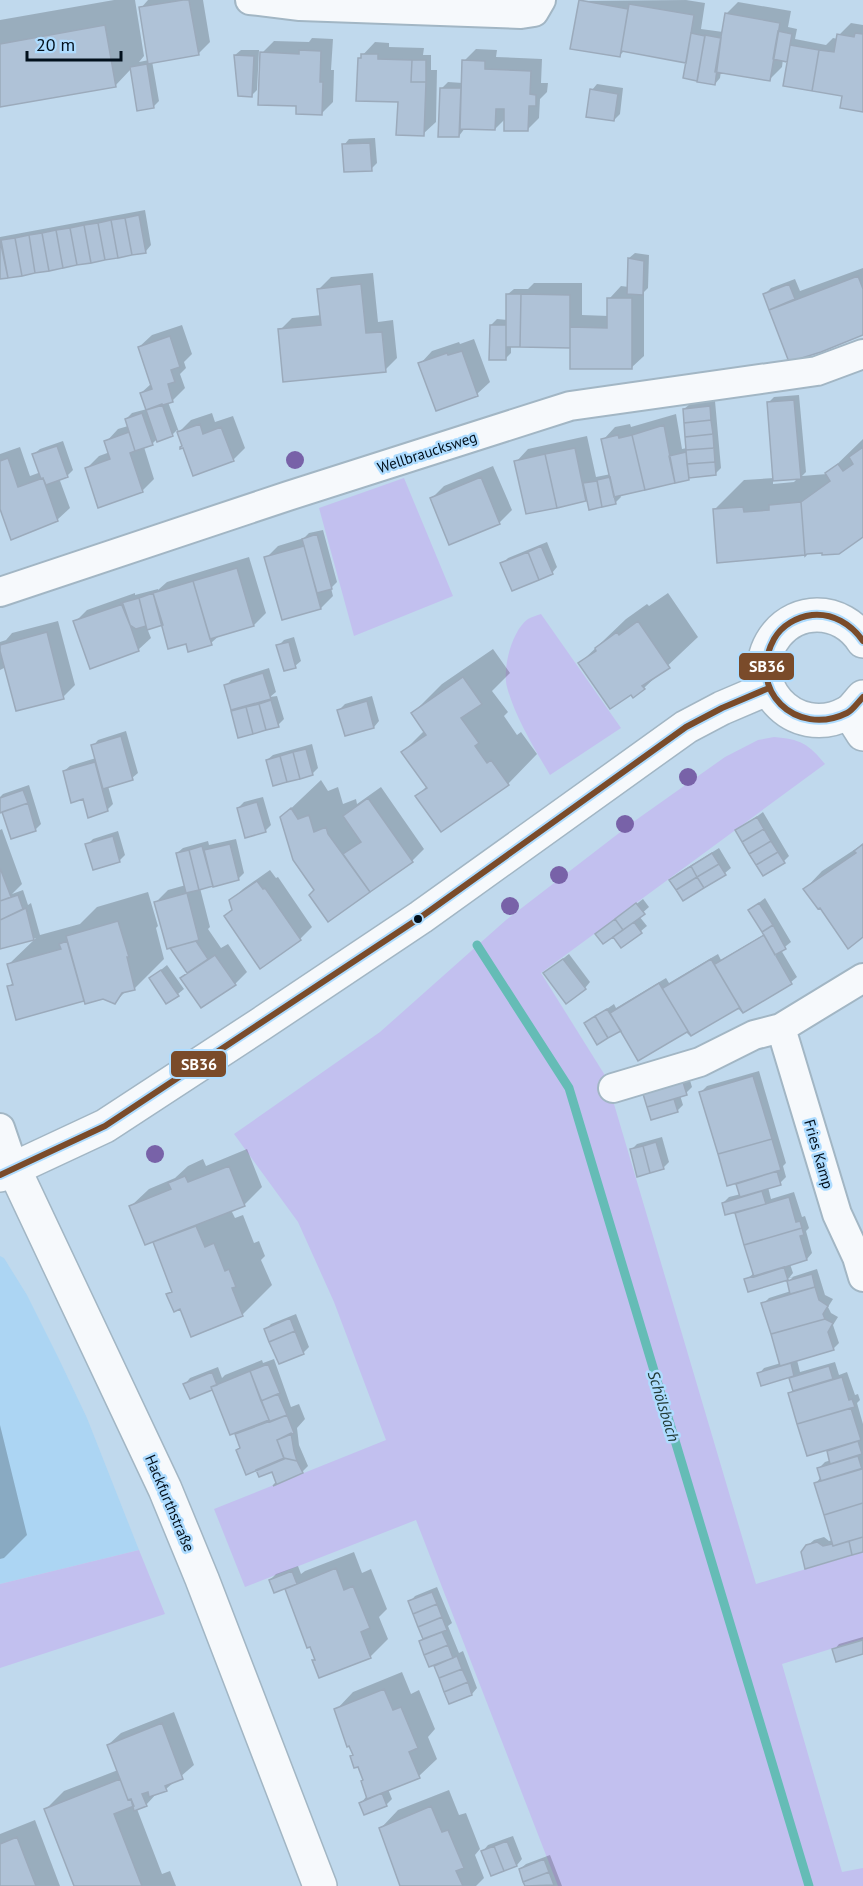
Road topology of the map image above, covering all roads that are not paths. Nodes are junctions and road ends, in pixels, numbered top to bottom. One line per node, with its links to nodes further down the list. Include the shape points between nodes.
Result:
1 (250, 0): 2 (street, via 300,6 521,14 534,12)
2 (541, 0)
3 (863, 354): 4 (street, Wellbraucksweg, via 817,371 570,406)
4 (0, 592)
5 (858, 624): 6 (main road, via 813,615 781,629 765,660)
6 (769, 688): 7 (main road, via 791,715 810,721); 12 (main road, via 686,728 421,917 110,1123)
7 (858, 714)
8 (863, 978): 9 (street)
9 (781, 1028): 10 (street, via 754,1035 700,1062); 13 (street, Fries Kamp, via 837,1214)
10 (613, 1088)
11 (0, 1128): 12 (street, Hackfurthstraße)
12 (7, 1172): 14 (main road, Hackfurthstraße, via 165,1489)
13 (863, 1278)
14 (320, 1886)

